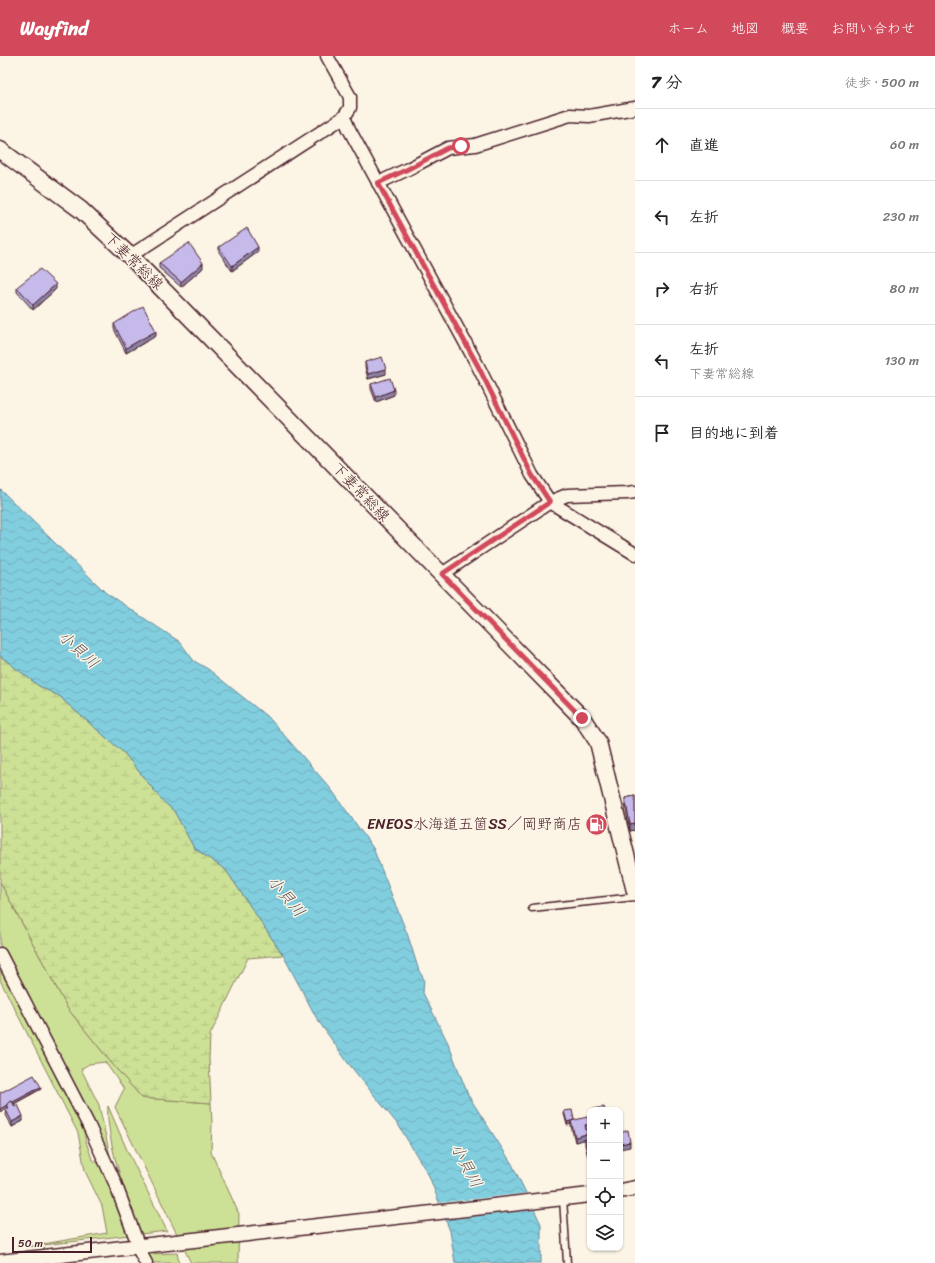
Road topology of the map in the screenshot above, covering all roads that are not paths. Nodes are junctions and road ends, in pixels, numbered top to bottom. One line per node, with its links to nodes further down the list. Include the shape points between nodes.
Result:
1 (327, 56): 3 (street, via 350,97 350,108)
2 (635, 108): 5 (street, via 590,116 570,115 475,145 448,148)
3 (344, 117): 5 (street); 6 (street)
4 (0, 150): 6 (main road, 下妻常総線, via 80,210)
5 (378, 183): 8 (street, via 478,366 532,475)
6 (130, 256): 10 (main road, 下妻常総線)
7 (635, 492): 8 (street, via 567,495)
8 (550, 502): 9 (street); 10 (street)
9 (635, 554)
10 (442, 574): 11 (main road, 下妻常総線, via 582,718 598,742)
11 (634, 883)
12 (635, 897): 13 (lane)
13 (532, 908)
14 (0, 954): 19 (street, via 88,1124)
15 (635, 1188): 16 (street)
16 (623, 1190)
17 (587, 1195): 18 (street)
18 (558, 1199): 19 (street); 22 (lane)
19 (143, 1245): 20 (street); 21 (street, via 140,1252)
20 (0, 1262)
21 (146, 1263)
22 (567, 1263)

